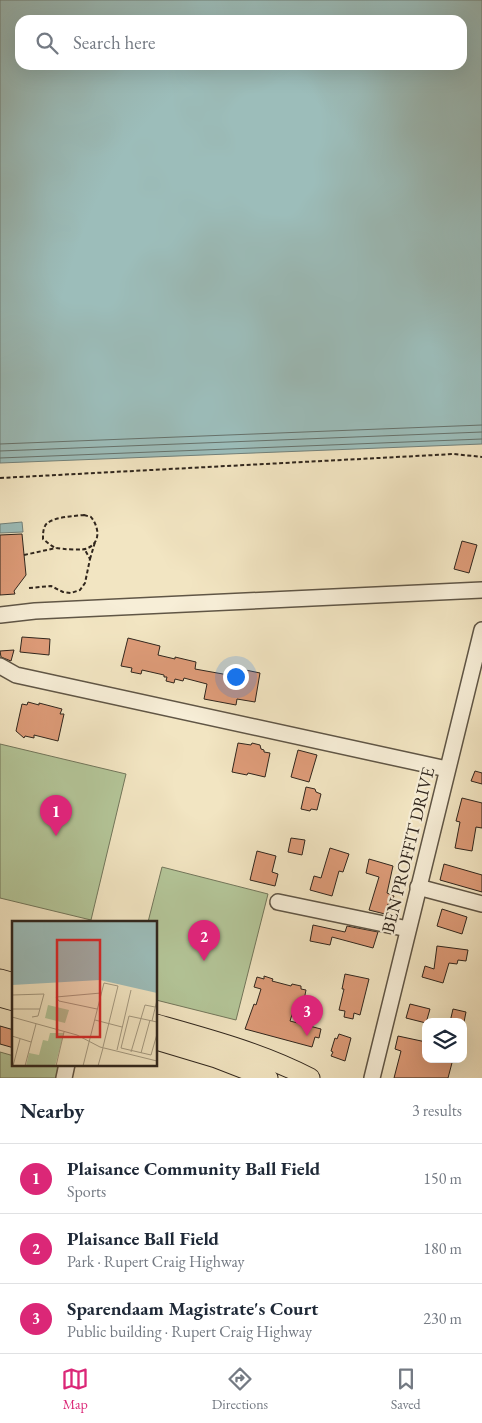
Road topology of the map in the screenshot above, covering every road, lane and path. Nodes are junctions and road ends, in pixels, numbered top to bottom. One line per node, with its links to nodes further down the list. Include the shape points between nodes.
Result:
1 (482, 456): 2 (path, via 454,454)
2 (0, 478)
3 (96, 538): 4 (path, via 97,527 92,517 84,515 50,521 45,524 43,539); 5 (path); 7 (path)
4 (56, 548): 5 (path); 6 (path)
5 (85, 550): 7 (path)
6 (24, 555)
7 (90, 559): 8 (path, via 85,583 80,590 71,593 51,586)
8 (29, 588)
9 (482, 590): 10 (street)
10 (0, 615)
11 (482, 630): 13 (street, BEN PROFFIT DRIVE)
12 (0, 666): 13 (street, via 16,675)
13 (448, 769): 14 (street, BEN PROFFIT DRIVE)
14 (418, 887): 16 (street); 17 (street, BEN PROFFIT DRIVE)
15 (278, 902): 17 (street)
16 (482, 904)
17 (408, 929): 22 (street, BEN PROFFIT DRIVE)
18 (158, 1025): 21 (main road, via 249,1051)
19 (158, 1041): 20 (main road)
20 (268, 1078)
21 (310, 1078)
22 (372, 1078)

